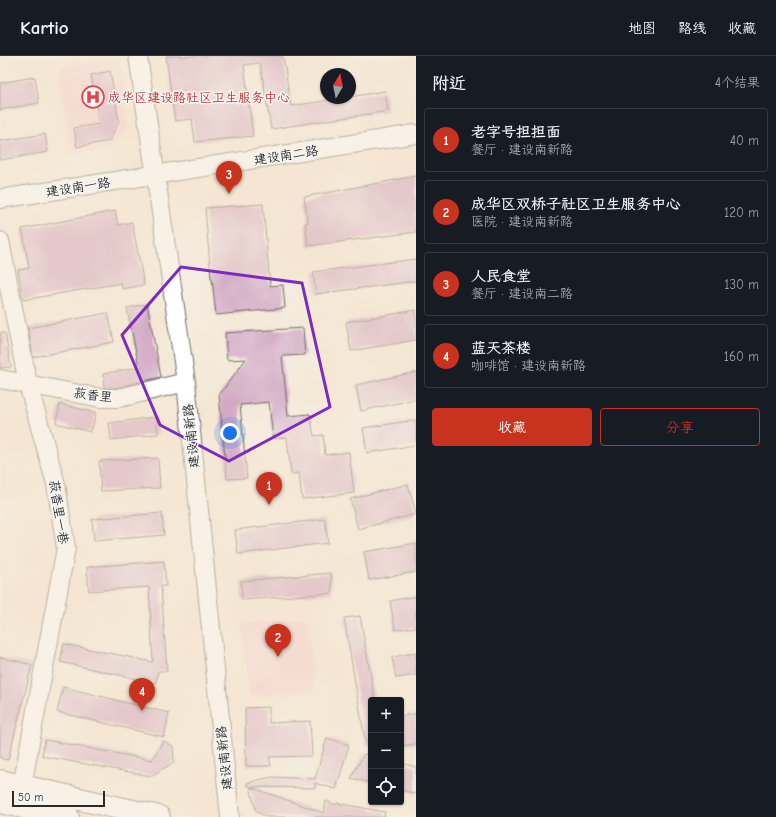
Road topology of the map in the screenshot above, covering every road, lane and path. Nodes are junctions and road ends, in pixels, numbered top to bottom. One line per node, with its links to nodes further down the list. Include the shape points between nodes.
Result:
1 (138, 56): 3 (street, 建设南新路)
2 (416, 134): 3 (street, 建设南二路)
3 (156, 175): 4 (street, 建设南一路); 7 (street, 建设南新路)
4 (0, 199)
5 (0, 241): 8 (street, 菽香里一巷)
6 (0, 379): 8 (street, 菽香里)
7 (186, 382): 8 (street, 菽香里, via 119,398 101,398); 13 (street, 建设南新路)
8 (28, 384): 10 (street, 菽香里一巷, via 56,484 66,548)
9 (0, 781): 10 (main road)
10 (14, 802): 11 (main road); 12 (main road)
11 (68, 817)
12 (159, 817)
13 (230, 817)

